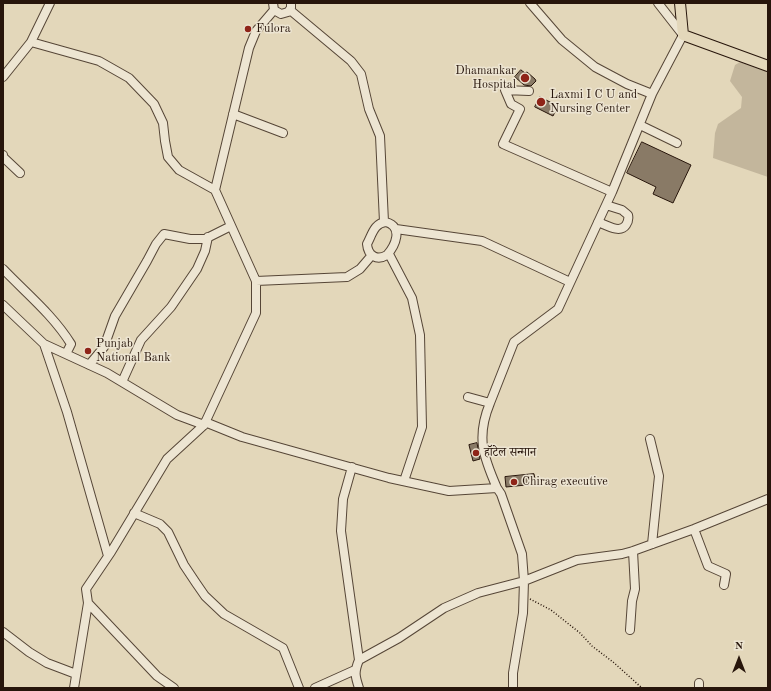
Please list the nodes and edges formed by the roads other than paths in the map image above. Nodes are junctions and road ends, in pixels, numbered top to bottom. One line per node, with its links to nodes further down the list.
1 (50, 3): 8 (street)
2 (530, 3): 12 (street)
3 (658, 3): 7 (street)
4 (680, 3): 7 (main road)
5 (274, 7): 6 (street); 13 (street)
6 (291, 7): 22 (street)
7 (683, 35): 9 (main road); 12 (street)
8 (31, 42): 10 (street); 19 (street)
9 (768, 66)
10 (3, 77)
11 (530, 91): 20 (street)
12 (652, 94): 14 (street)
13 (233, 114): 15 (street); 19 (street)
14 (640, 125): 16 (street); 20 (street)
15 (283, 132)
16 (677, 143)
17 (3, 155): 18 (street)
18 (20, 173)
19 (215, 190): 24 (street)
20 (612, 192): 21 (street)
21 (606, 205): 23 (street); 23 (street)
22 (384, 222): 25 (street); 28 (street)
23 (598, 222): 31 (street)
24 (232, 226): 26 (street); 30 (street)
25 (396, 230): 27 (street); 31 (street)
26 (208, 237): 35 (street); 36 (street)
27 (389, 254): 28 (street); 42 (street)
28 (372, 255): 30 (street)
29 (3, 269): 34 (street)
30 (256, 281): 39 (street)
31 (570, 282): 38 (street)
32 (3, 305): 33 (street)
33 (44, 344): 34 (street); 49 (street)
34 (66, 354): 35 (street)
35 (89, 365): 36 (street)
36 (122, 382): 39 (street)
37 (468, 397): 38 (street)
38 (490, 403): 43 (street)
39 (204, 424): 41 (street); 45 (street)
40 (650, 439): 47 (street)
41 (352, 467): 42 (street); 55 (street)
42 (404, 481): 43 (street)
43 (498, 488): 50 (street)
44 (768, 499): 46 (street)
45 (134, 513): 49 (street); 60 (street)
46 (694, 529): 47 (street); 51 (street)
47 (652, 544): 48 (street)
48 (633, 551): 50 (street); 53 (street)
49 (108, 556): 52 (street)
50 (524, 581): 55 (street); 63 (street)
51 (724, 585)
52 (88, 603): 57 (street); 59 (street)
53 (630, 630)
54 (3, 632): 57 (street)
55 (359, 660): 56 (street)
56 (355, 670): 61 (street); 62 (street)
57 (76, 674): 58 (street)
58 (74, 688)
59 (174, 688)
60 (299, 688)
61 (314, 688)
62 (359, 688)
63 (513, 688)

